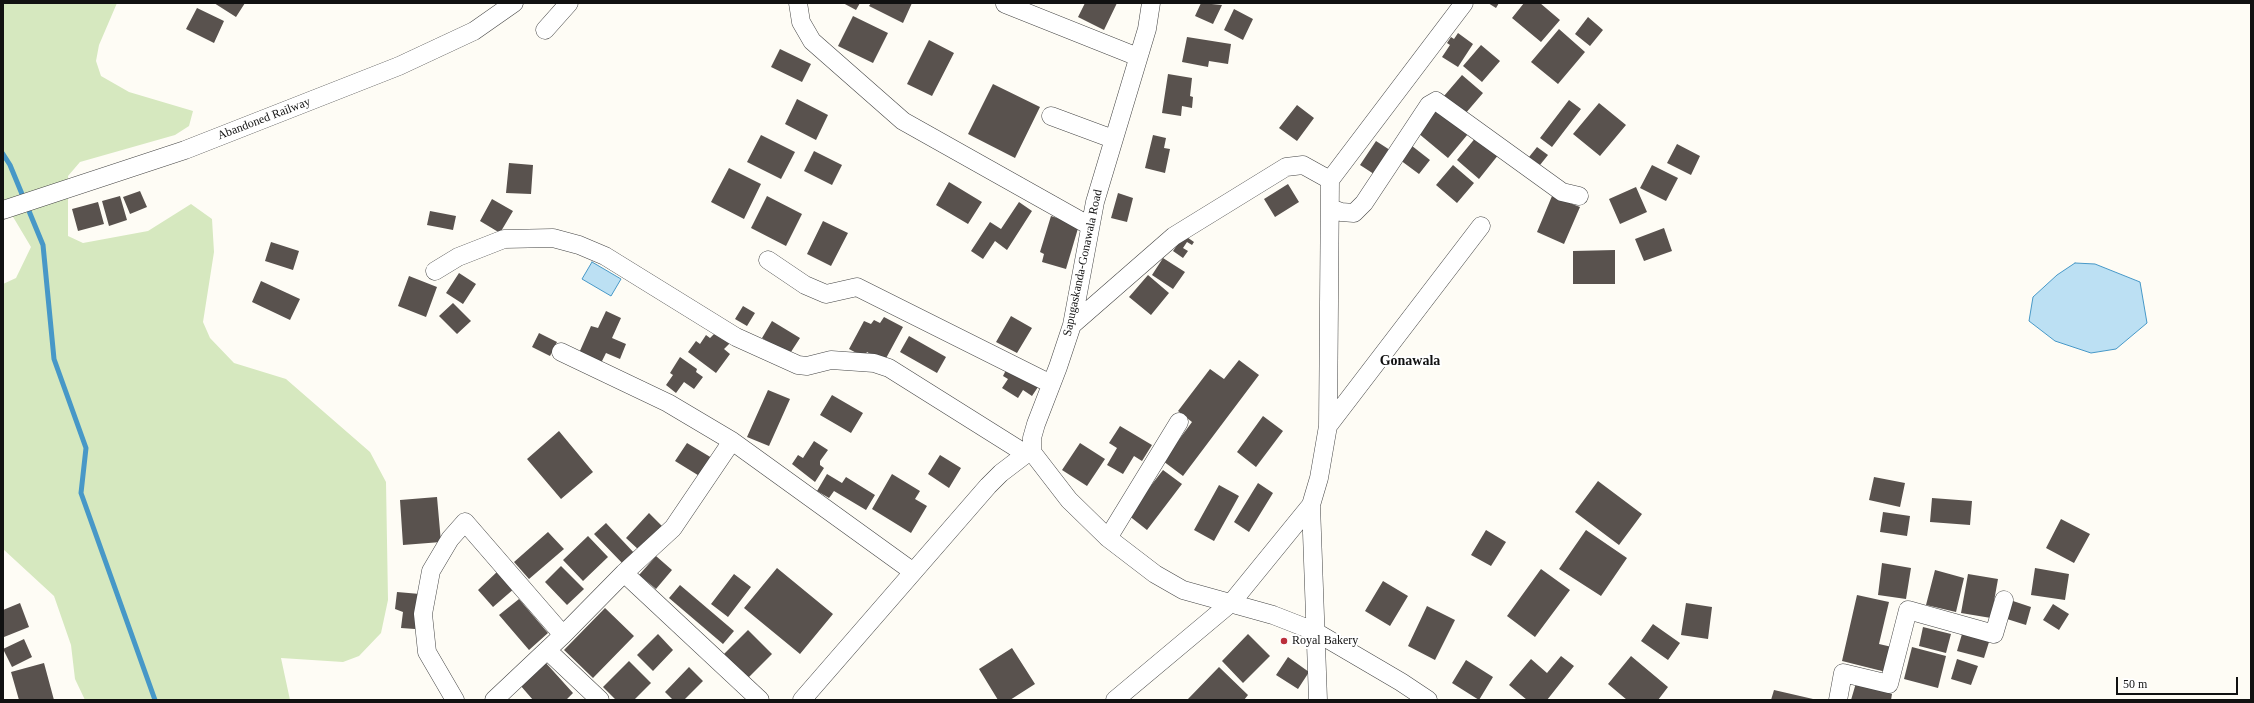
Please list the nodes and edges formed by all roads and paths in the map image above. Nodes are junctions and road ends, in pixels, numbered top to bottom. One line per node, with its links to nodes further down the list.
1 (514, 3): 14 (street, Abandoned Railway)
2 (569, 3): 7 (street)
3 (798, 3): 15 (street)
4 (1151, 3): 8 (street, Sapugaskanda-Gonawala Road)
5 (1464, 3): 11 (street)
6 (1005, 4): 8 (street)
7 (544, 30)
8 (1138, 57): 10 (street, Sapugaskanda-Gonawala Road)
9 (1051, 116): 10 (street)
10 (1113, 139): 15 (street, Sapugaskanda-Gonawala Road)
11 (1330, 180): 13 (street); 19 (street)
12 (1579, 196): 13 (street)
13 (1330, 208): 23 (street)
14 (3, 210)
15 (1090, 226): 19 (street, Sapugaskanda-Gonawala Road)
16 (1481, 226): 23 (street)
17 (768, 260): 21 (street)
18 (435, 271): 25 (street)
19 (1072, 325): 21 (street, Sapugaskanda-Gonawala Road)
20 (561, 352): 24 (street)
21 (1051, 384): 25 (street, Sapugaskanda-Gonawala Road)
22 (1179, 422): 27 (street)
23 (1328, 426): 26 (street)
24 (732, 441): 28 (street); 29 (street)
25 (1029, 453): 27 (street); 28 (street)
26 (1311, 506): 31 (street); 32 (street)
27 (1108, 538): 31 (street)
28 (912, 571): 39 (street)
29 (624, 572): 33 (street); 38 (street)
30 (2004, 600): 43 (street)
31 (1232, 602): 32 (street); 40 (street)
32 (1314, 632): 41 (street); 42 (street)
33 (563, 635): 34 (street); 35 (street)
34 (547, 650): 36 (street); 37 (street)
35 (455, 700)
36 (494, 700)
37 (600, 700)
38 (760, 700)
39 (802, 700)
40 (1115, 700)
41 (1318, 700)
42 (1428, 700)
43 (1838, 700)

